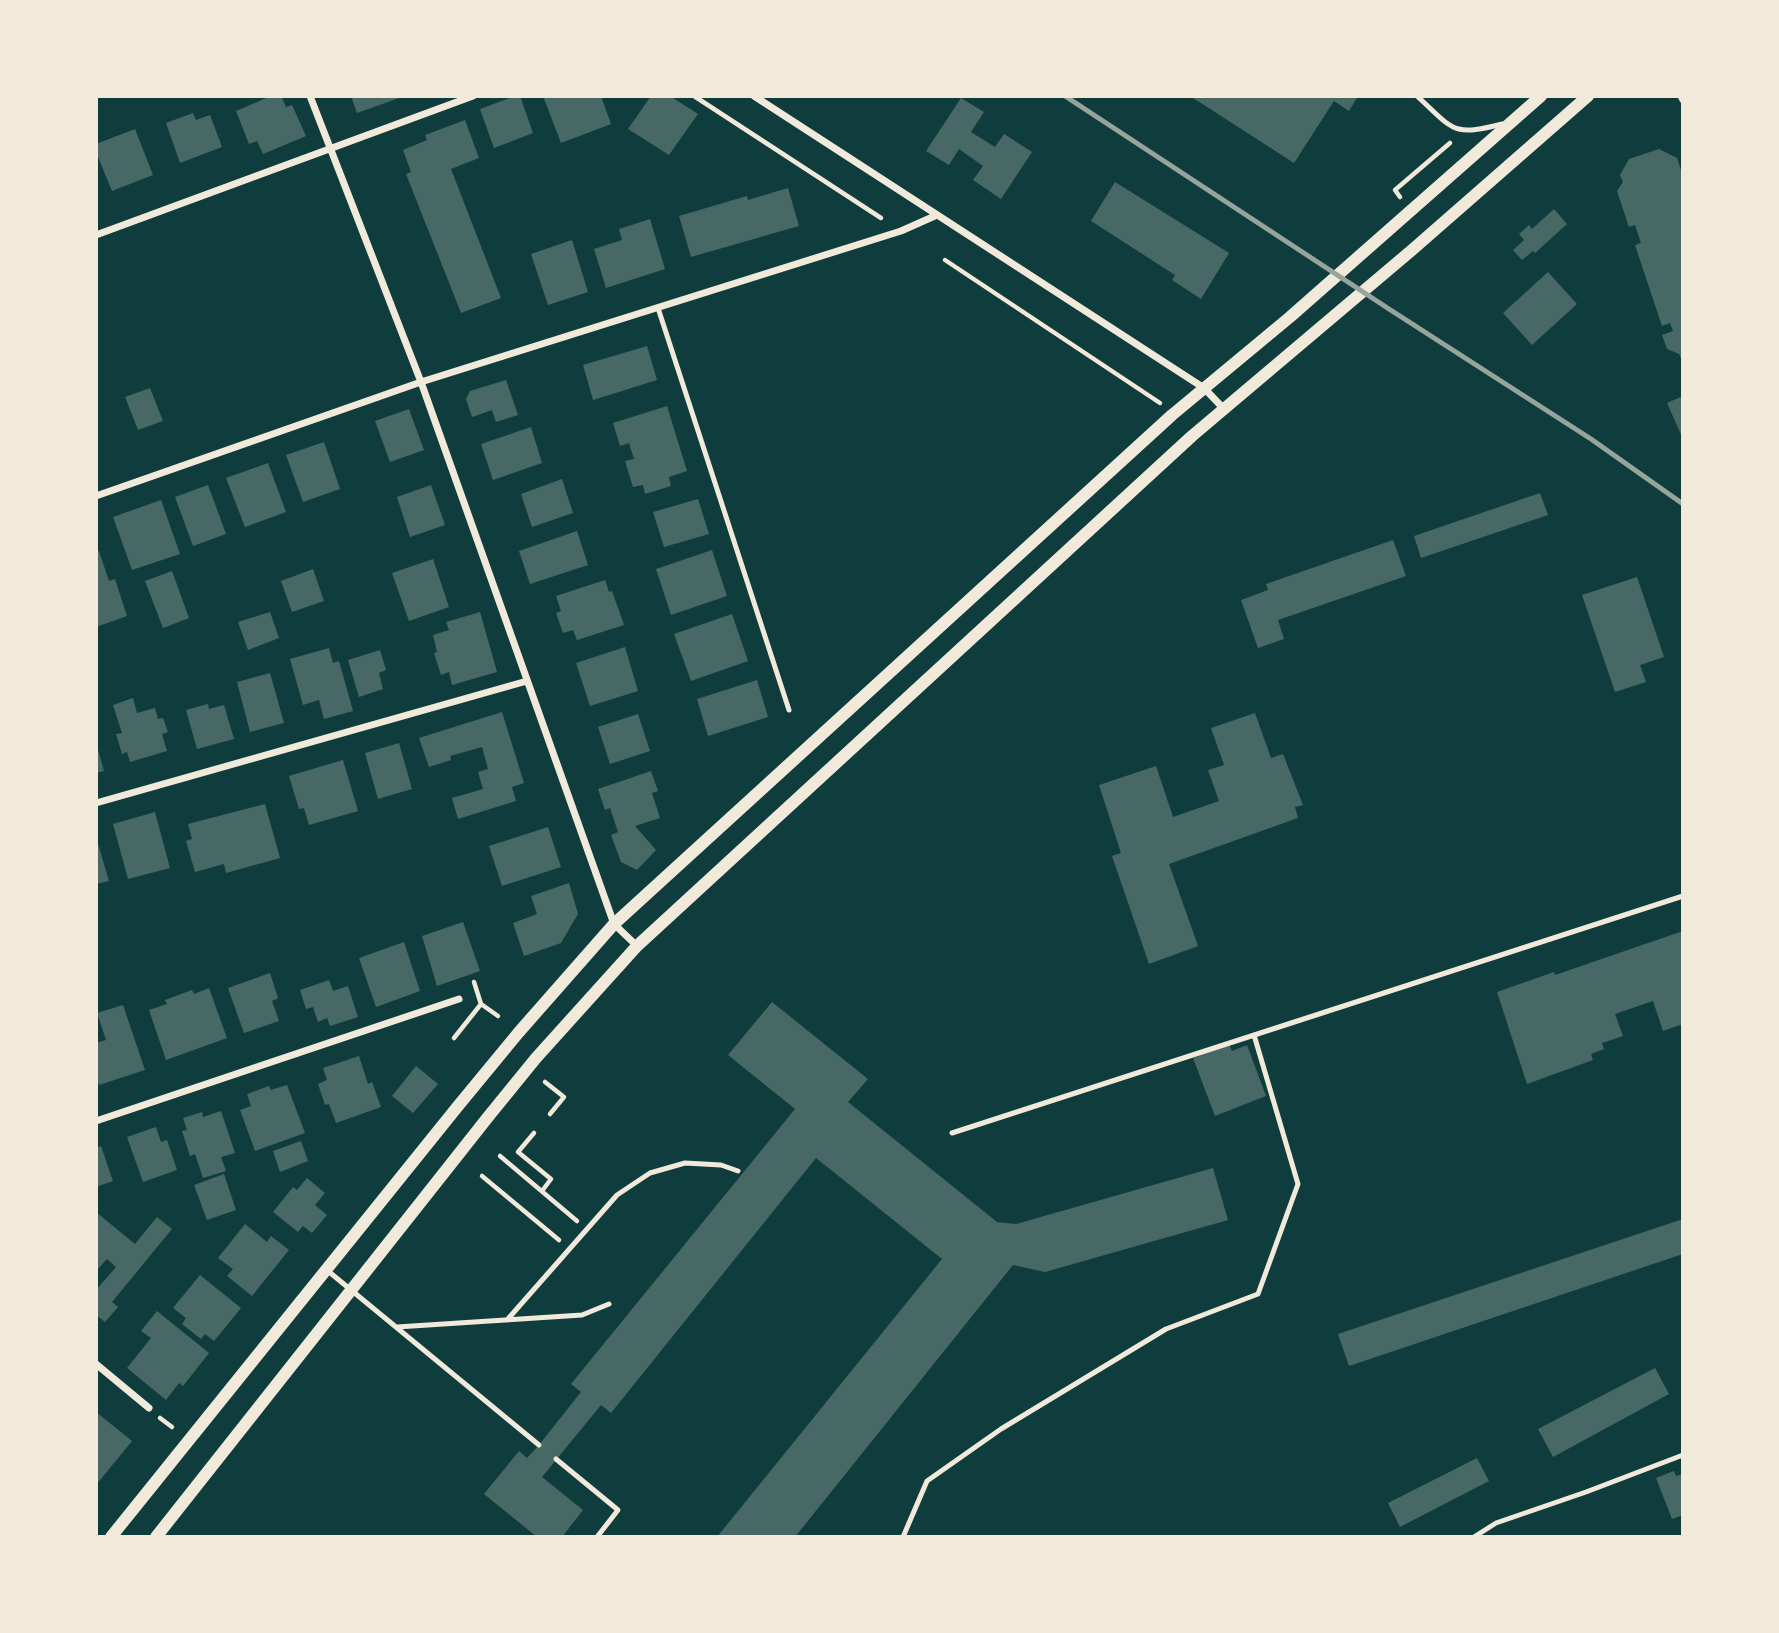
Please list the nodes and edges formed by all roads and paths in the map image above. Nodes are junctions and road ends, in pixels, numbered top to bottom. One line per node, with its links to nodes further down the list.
1 (310, 96): 10 (street)
2 (473, 96): 10 (street)
3 (694, 96): 13 (path)
4 (754, 96): 12 (street)
5 (1417, 96): 8 (lane)
6 (1541, 96): 8 (street)
7 (1588, 96): 20 (street)
8 (1512, 122): 18 (street)
9 (1450, 143): 11 (path)
10 (330, 149): 14 (street); 17 (street)
11 (1391, 205)
12 (937, 215): 16 (street); 18 (street)
13 (881, 218)
14 (96, 235)
15 (945, 260): 19 (path)
16 (658, 308): 17 (street); 23 (lane)
17 (421, 382): 21 (street); 22 (street)
18 (1204, 388): 20 (street); 26 (street)
19 (1162, 405)
20 (1224, 409): 27 (street)
21 (96, 496)
22 (527, 681): 24 (street); 26 (street)
23 (789, 710)
24 (96, 803)
25 (1683, 896): 32 (lane)
26 (614, 924): 27 (street); 45 (street)
27 (637, 946): 46 (street)
28 (474, 982): 30 (path)
29 (459, 999): 36 (street)
30 (481, 1004): 31 (path); 33 (path)
31 (498, 1016)
32 (1254, 1035): 38 (lane); 58 (lane)
33 (454, 1038)
34 (545, 1082): 35 (path)
35 (550, 1114)
36 (96, 1121)
37 (534, 1133): 42 (path)
38 (952, 1133)
39 (500, 1156): 42 (path)
40 (738, 1171): 48 (lane)
41 (482, 1176): 44 (path)
42 (542, 1191): 43 (path)
43 (576, 1220)
44 (559, 1241)
45 (325, 1269): 46 (lane); 55 (street)
46 (350, 1290): 49 (lane); 56 (street)
47 (609, 1304): 48 (lane)
48 (507, 1320): 49 (lane)
49 (397, 1327): 52 (lane)
50 (96, 1364): 51 (street)
51 (149, 1408)
52 (539, 1445)
53 (1683, 1455): 59 (lane)
54 (556, 1459): 57 (lane)
55 (111, 1537)
56 (156, 1537)
57 (597, 1537)
58 (903, 1537)
59 (1474, 1537)

